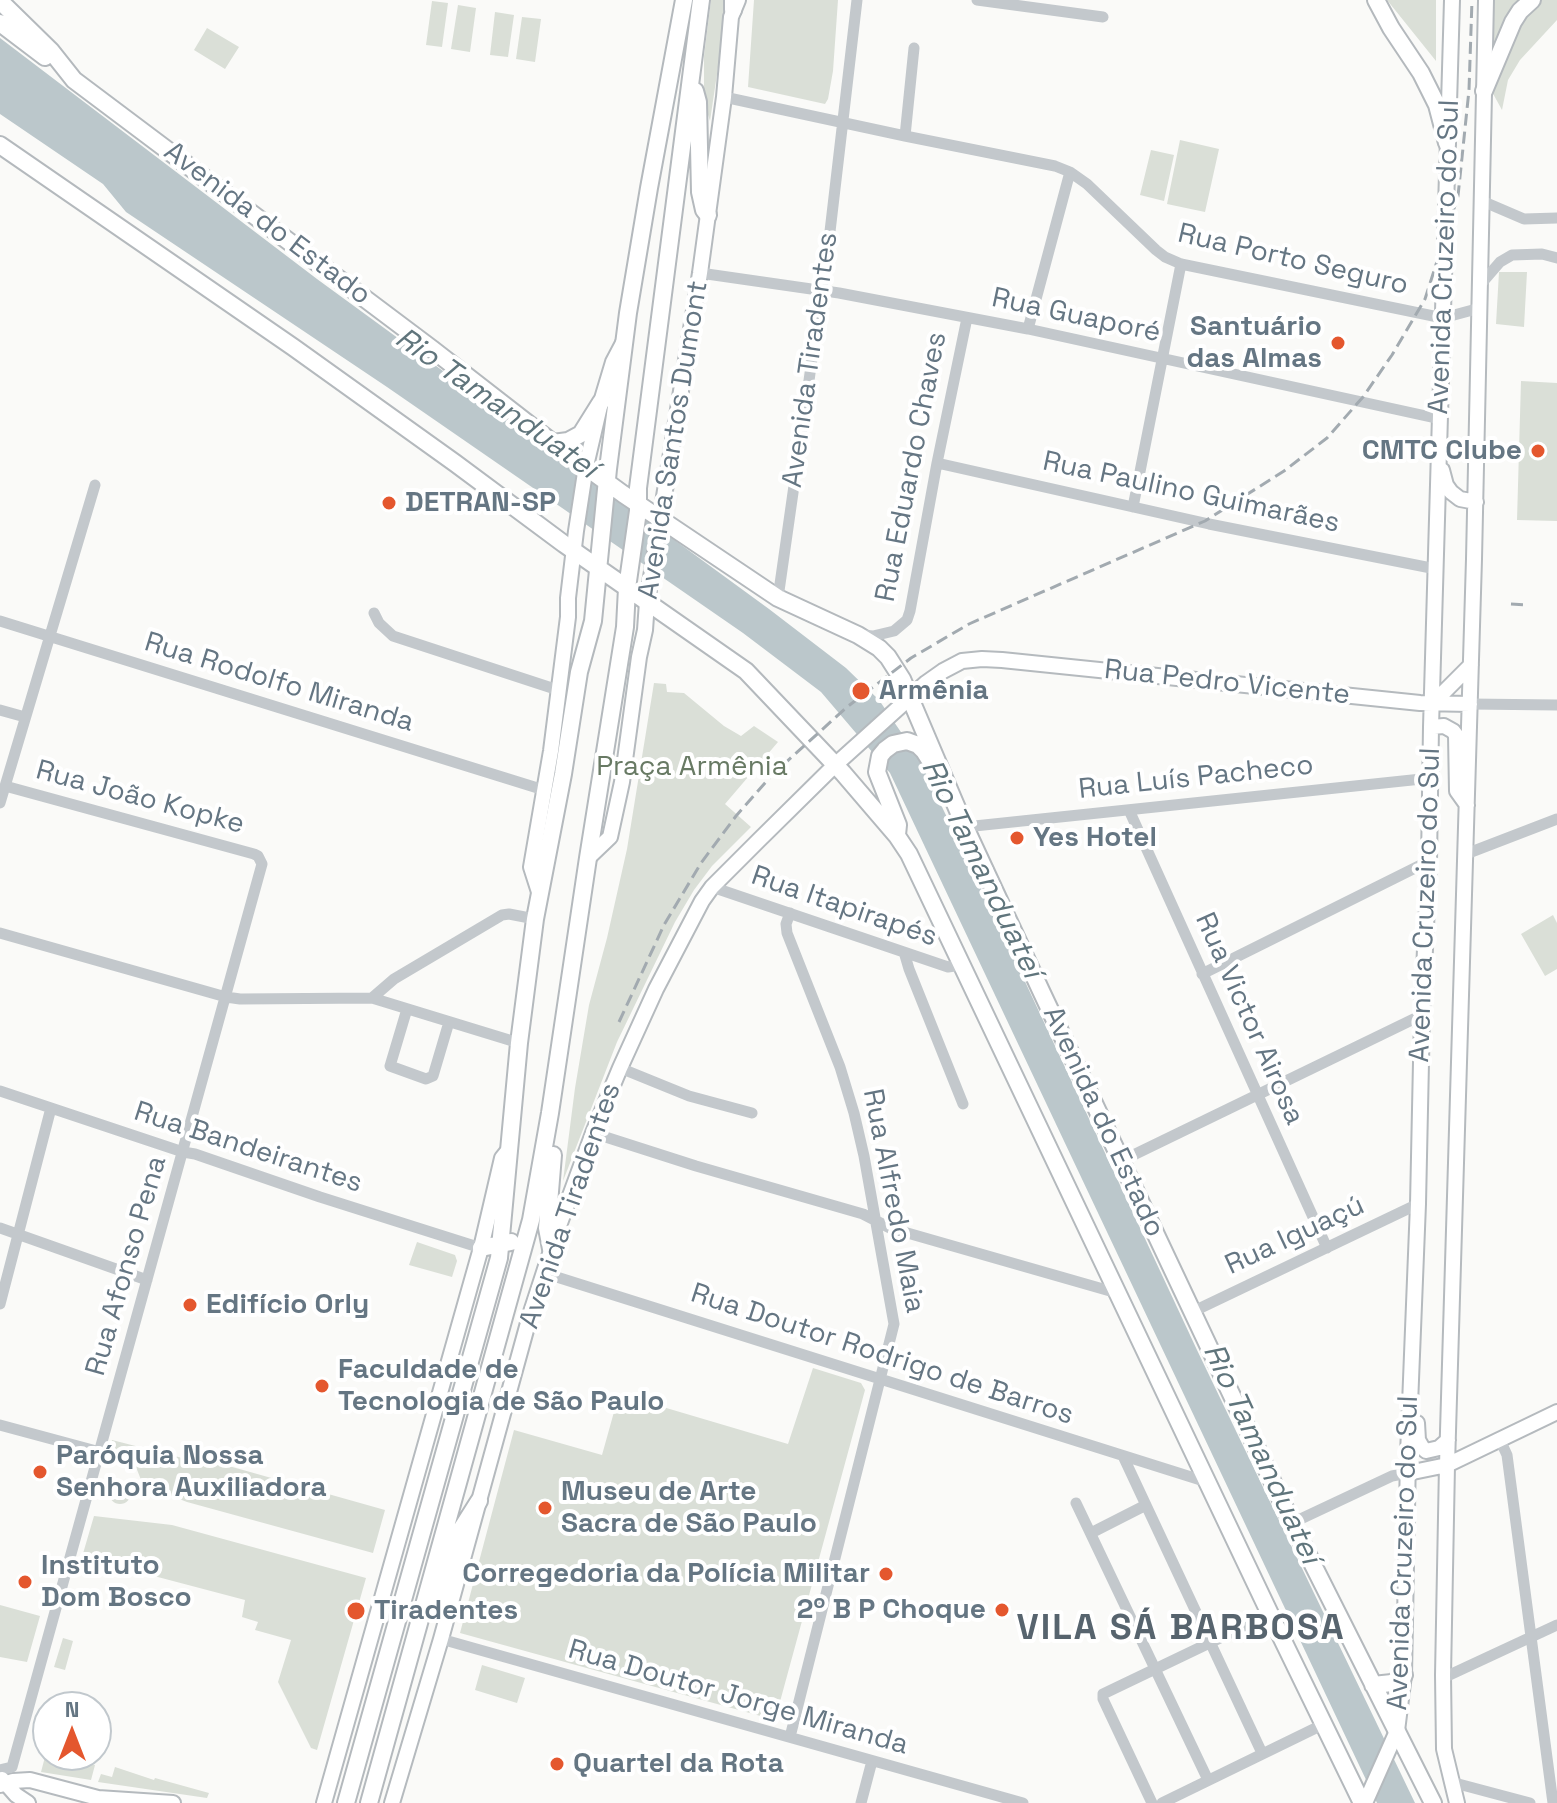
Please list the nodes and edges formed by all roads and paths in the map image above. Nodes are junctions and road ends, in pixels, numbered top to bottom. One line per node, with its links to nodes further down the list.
1 (684, 0): 37 (highway, Avenida Santos Dumont)
2 (701, 0): 16 (highway, Avenida Santos Dumont)
3 (857, 0): 20 (street, Avenida Tiradentes)
4 (977, 0): 12 (street)
5 (1368, 0): 14 (highway)
6 (1376, 0): 14 (highway)
7 (1452, 0): 22 (main road, Avenida Cruzeiro do Sul)
8 (1486, 0): 18 (main road, Avenida Cruzeiro do Sul)
9 (1532, 0): 18 (highway)
10 (0, 1): 17 (highway, Avenida do Estado)
11 (734, 3): 19 (main road, Avenida Santos Dumont)
12 (1103, 17)
13 (0, 23): 17 (highway)
14 (1391, 28): 22 (highway)
15 (914, 48): 21 (street)
16 (691, 75): 26 (highway); 49 (highway, Avenida Santos Dumont)
17 (74, 80): 41 (highway, Avenida do Estado)
18 (1484, 91): 25 (main road, Avenida Cruzeiro do Sul)
19 (724, 97): 20 (street, Rua Porto Seguro); 26 (main road, Avenida Santos Dumont)
20 (842, 122): 21 (street, Rua Porto Seguro); 32 (street, Avenida Tiradentes)
21 (905, 136): 24 (street, Rua Porto Seguro)
22 (1447, 143): 35 (main road, Avenida Cruzeiro do Sul)
23 (0, 145): 51 (highway)
24 (1070, 172): 29 (street, Rua Porto Seguro); 36 (street)
25 (1482, 201): 27 (street); 31 (main road, Avenida Cruzeiro do Sul)
26 (708, 215): 30 (main road, Avenida Santos Dumont)
27 (1557, 218)
28 (1557, 258): 31 (street)
29 (1181, 264): 35 (street, Rua Porto Seguro); 38 (street)
30 (700, 273): 32 (street, Rua Guaporé); 50 (main road, Avenida Santos Dumont)
31 (1481, 284): 33 (main road, Avenida Cruzeiro do Sul)
32 (821, 291): 34 (street, Rua Guaporé); 55 (street, Avenida Tiradentes)
33 (1480, 308): 35 (street, Rua Porto Seguro); 47 (main road, Avenida Cruzeiro do Sul)
34 (967, 318): 36 (street, Rua Guaporé); 43 (street, Rua Eduardo Chaves)
35 (1443, 318): 40 (main road, Avenida Cruzeiro do Sul)
36 (1028, 329): 38 (street, Rua Guaporé)
37 (625, 339): 39 (main road, Avenida Santos Dumont); 45 (highway, Avenida Santos Dumont)
38 (1162, 358): 40 (street, Rua Guaporé); 48 (street)
39 (601, 402): 41 (highway); 44 (main road, Avenida Santos Dumont)
40 (1440, 419): 42 (main road, Avenida Cruzeiro do Sul)
41 (553, 443): 44 (highway, Avenida do Estado)
42 (1439, 462): 47 (main road); 53 (main road, Avenida Cruzeiro do Sul)
43 (937, 463): 48 (street, Rua Paulino Guimarães); 59 (street, Rua Eduardo Chaves)
44 (585, 470): 45 (highway, Avenida do Estado); 51 (main road, Avenida Santos Dumont)
45 (606, 484): 49 (highway, Avenida do Estado); 52 (highway, Avenida Santos Dumont)
46 (95, 485): 60 (street)
47 (1476, 502): 61 (main road, Avenida Cruzeiro do Sul)
48 (1133, 507): 53 (street, Rua Paulino Guimarães)
49 (638, 508): 50 (highway, Avenida do Estado); 54 (highway, Avenida Santos Dumont)
50 (660, 523): 55 (highway, Avenida do Estado); 56 (main road, Avenida Santos Dumont)
51 (573, 550): 52 (highway); 62 (main road, Avenida Santos Dumont)
52 (599, 569): 54 (highway); 86 (highway, Avenida Santos Dumont)
53 (1436, 569): 64 (main road, Avenida Cruzeiro do Sul)
54 (627, 588): 56 (highway); 82 (highway, Avenida Santos Dumont)
55 (778, 598): 59 (highway, Avenida do Estado)
56 (647, 602): 70 (highway); 82 (main road, Avenida Santos Dumont)
57 (374, 613): 62 (street)
58 (0, 621): 60 (street, Rua Rodolfo Miranda)
59 (858, 635): 63 (highway, Avenida do Estado)
60 (49, 637): 68 (street); 74 (street, Rua Rodolfo Miranda)
61 (1471, 665): 64 (main road); 65 (main road, Avenida Cruzeiro do Sul)
62 (558, 690): 74 (main road, Avenida Santos Dumont)
63 (910, 697): 64 (main road, Rua Pedro Vicente); 70 (main road, Avenida Tiradentes); 71 (highway, Avenida do Estado)
64 (1432, 704): 65 (main road, Rua Pedro Vicente); 69 (main road, Avenida Cruzeiro do Sul)
65 (1470, 704): 66 (street, Rua Pedro Vicente); 76 (main road, Avenida Cruzeiro do Sul)
66 (1557, 705)
67 (0, 710): 68 (street)
68 (25, 717): 73 (street)
69 (1431, 727): 72 (main road, Avenida Cruzeiro do Sul); 76 (main road)
70 (834, 766): 80 (highway); 85 (main road, Avenida Tiradentes)
71 (943, 775): 79 (highway, Avenida do Estado); 80 (highway)
72 (1431, 778): 77 (street, Rua Luís Pacheco); 84 (main road, Avenida Cruzeiro do Sul)
73 (5, 786): 75 (street); 83 (street, Rua João Kopke)
74 (544, 790): 86 (main road, Avenida Santos Dumont)
75 (0, 803)
76 (1467, 805): 81 (main road, Avenida Cruzeiro do Sul)
77 (1129, 810): 79 (street, Rua Luís Pacheco); 92 (street, Rua Victor Airosa)
78 (1557, 819): 81 (street)
79 (965, 827): 109 (highway, Avenida do Estado)
80 (897, 836): 91 (highway)
81 (1466, 854): 129 (main road, Avenida Cruzeiro do Sul)
82 (588, 858): 104 (highway, Avenida Santos Dumont)
83 (260, 860): 93 (street, Rua Afonso Pena)
84 (1429, 861): 92 (street); 96 (main road, Avenida Cruzeiro do Sul)
85 (712, 887): 87 (street, Rua Itapirapés); 99 (main road, Avenida Tiradentes)
86 (539, 892): 88 (highway, Avenida Santos Dumont)
87 (790, 913): 90 (street, Rua Itapirapés); 111 (street, Rua Alfredo Maia)
88 (535, 919): 94 (street); 98 (highway, Avenida Santos Dumont)
89 (0, 933): 93 (street)
90 (904, 952): 91 (street, Rua Itapirapés); 102 (street)
91 (961, 965): 122 (highway)
92 (1202, 974): 101 (street, Rua Victor Airosa)
93 (226, 997): 94 (street); 108 (street, Rua Afonso Pena)
94 (372, 998): 95 (street)
95 (407, 1009): 97 (street); 97 (street)
96 (1422, 1015): 101 (street); 110 (main road, Avenida Cruzeiro do Sul)
97 (449, 1022): 98 (street)
98 (519, 1043): 107 (highway, Avenida Santos Dumont)
99 (620, 1068): 105 (street); 106 (main road, Avenida Tiradentes)
100 (0, 1091): 103 (street, Rua Bandeirantes)
101 (1257, 1095): 109 (street); 118 (street, Rua Victor Airosa)
102 (963, 1104)
103 (51, 1108): 108 (street, Rua Bandeirantes); 114 (street)
104 (550, 1113): 112 (highway); 115 (highway, Avenida Santos Dumont)
105 (752, 1113)
106 (593, 1133): 111 (street); 112 (main road, Avenida Tiradentes)
107 (510, 1147): 116 (highway, Avenida Santos Dumont); 117 (main road, Avenida Santos Dumont)
108 (183, 1152): 117 (street, Rua Bandeirantes); 121 (street, Rua Afonso Pena)
109 (1121, 1161): 124 (highway, Avenida do Estado)
110 (1418, 1204): 118 (street, Rua Iguaçú); 125 (main road, Avenida Cruzeiro do Sul)
111 (875, 1219): 122 (street); 126 (street, Rua Alfredo Maia)
112 (553, 1226): 115 (highway); 119 (highway)
113 (0, 1228): 114 (street)
114 (19, 1235): 121 (street); 123 (street)
115 (527, 1236): 116 (highway); 144 (highway, Avenida Tiradentes)
116 (501, 1245): 117 (highway); 162 (highway, Avenida Tiradentes)
117 (481, 1248): 161 (main road)
118 (1327, 1248): 124 (street, Rua Iguaçú)
119 (551, 1249): 120 (main road, Avenida Tiradentes)
120 (544, 1273): 126 (street, Rua Doutor Rodrigo de Barros); 136 (main road, Avenida Tiradentes)
121 (147, 1280): 131 (street, Rua Afonso Pena)
122 (1117, 1293): 135 (highway)
123 (0, 1304)
124 (1192, 1312): 139 (highway, Avenida do Estado)
125 (1411, 1361): 129 (main road); 134 (main road, Avenida Cruzeiro do Sul)
126 (880, 1380): 132 (street, Rua Doutor Rodrigo de Barros); 153 (street, Rua Alfredo Maia)
127 (1557, 1412): 130 (main road)
128 (0, 1425): 131 (street)
129 (1448, 1440): 133 (main road, Avenida Cruzeiro do Sul)
130 (1500, 1440): 133 (main road); 143 (street)
131 (100, 1452): 156 (street, Rua Afonso Pena)
132 (1123, 1456): 135 (street, Rua Doutor Rodrigo de Barros); 138 (street)
133 (1447, 1465): 134 (main road); 149 (main road, Avenida Cruzeiro do Sul)
134 (1408, 1473): 139 (street); 148 (main road, Avenida Cruzeiro do Sul)
135 (1207, 1482): 141 (highway)
136 (479, 1501): 144 (highway); 145 (main road, Avenida Tiradentes)
137 (1076, 1503): 140 (street)
138 (1146, 1505): 140 (street); 146 (street)
139 (1292, 1523): 150 (highway, Avenida do Estado)
140 (1091, 1533): 147 (street)
141 (1270, 1614): 146 (street); 151 (highway)
142 (1557, 1625): 143 (street)
143 (1531, 1637): 149 (street); 173 (street)
144 (415, 1639): 163 (highway, Avenida Tiradentes)
145 (441, 1639): 153 (street, Rua Doutor Jorge Miranda); 164 (main road, Avenida Tiradentes)
146 (1210, 1643): 147 (street); 154 (street)
147 (1155, 1669): 157 (street); 167 (street)
148 (1404, 1675): 150 (highway); 152 (main road, Avenida Cruzeiro do Sul)
149 (1443, 1678): 158 (main road, Avenida Cruzeiro do Sul)
150 (1373, 1685): 152 (highway, Avenida do Estado)
151 (1324, 1724): 154 (street); 169 (highway)
152 (1397, 1731): 169 (main road, Avenida Cruzeiro do Sul); 170 (highway, Avenida do Estado)
153 (790, 1737): 155 (street, Rua Doutor Jorge Miranda)
154 (1262, 1753): 157 (street)
155 (872, 1761): 165 (street); 166 (street, Rua Doutor Jorge Miranda)
156 (4, 1777): 159 (main road); 160 (main road)
157 (1208, 1780): 168 (street)
158 (1451, 1782): 171 (main road, Avenida Cruzeiro do Sul); 172 (street)
159 (28, 1803)
160 (173, 1803)
161 (324, 1803)
162 (346, 1803)
163 (369, 1803)
164 (392, 1803)
165 (861, 1803)
166 (1023, 1803)
167 (1152, 1803)
168 (1162, 1803)
169 (1364, 1803)
170 (1433, 1803)
171 (1457, 1803)
172 (1530, 1803)
173 (1553, 1803)

